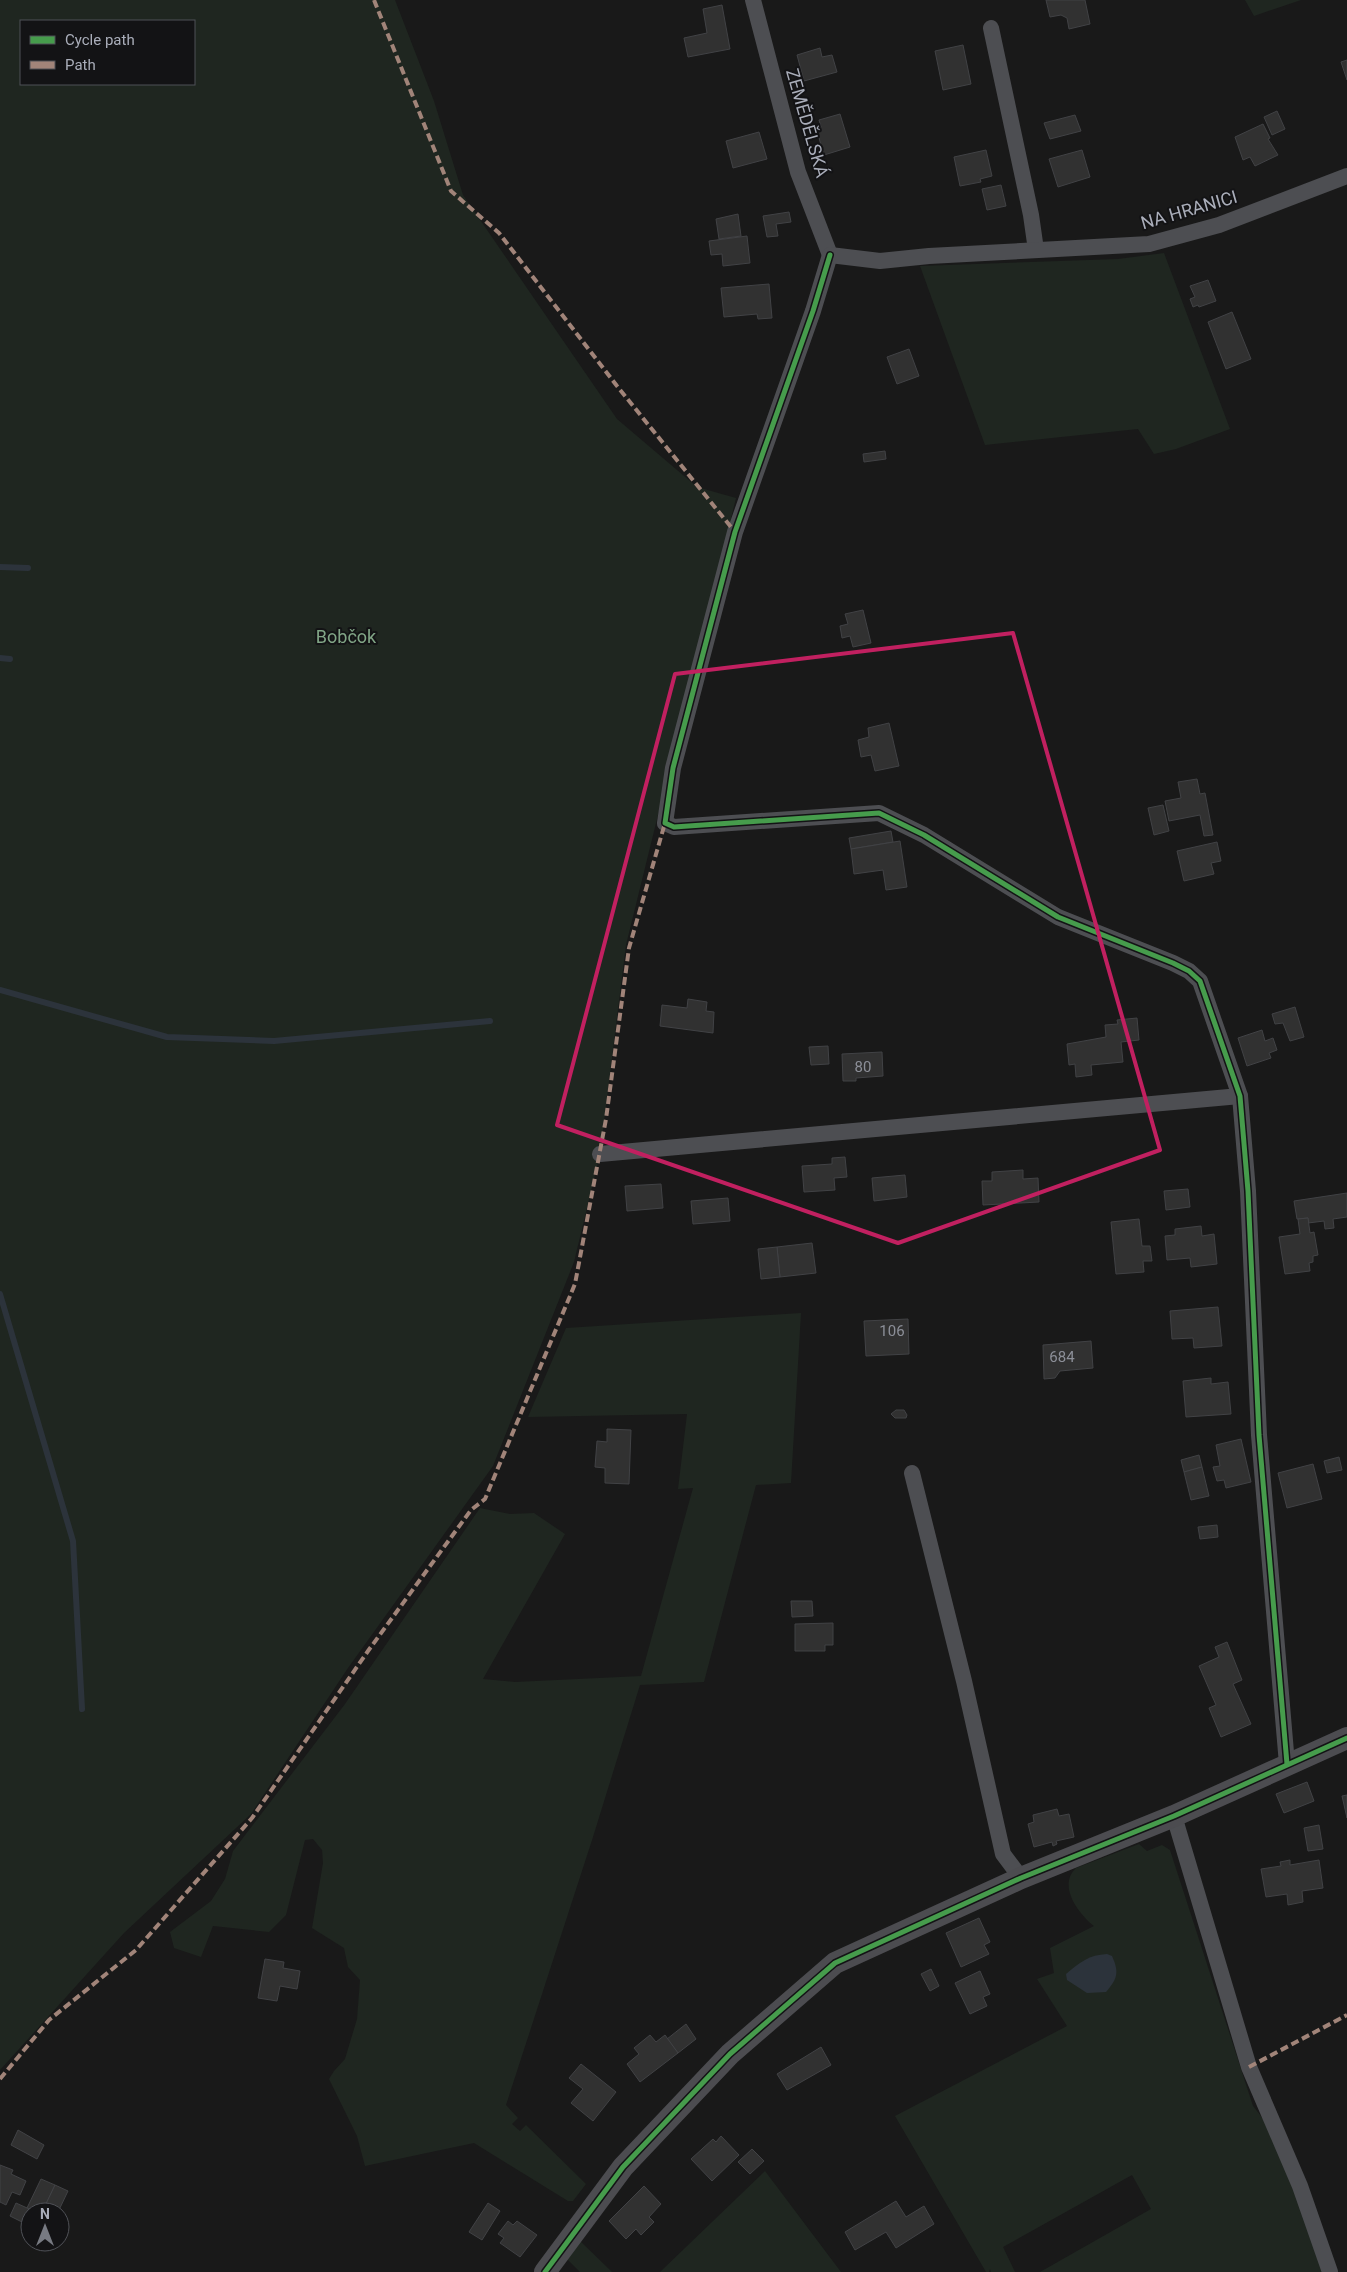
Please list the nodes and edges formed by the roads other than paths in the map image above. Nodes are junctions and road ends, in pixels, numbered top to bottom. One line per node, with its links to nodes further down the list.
1 (752, 0): 5 (street, ZEMĚDĚLSKÁ)
2 (991, 28): 4 (street)
3 (1347, 176): 4 (street, NA HRANICI)
4 (1036, 250): 5 (street, NA HRANICI)
5 (830, 255): 6 (street)
6 (1240, 1096): 7 (street); 10 (street)
7 (600, 1154)
8 (912, 1473): 12 (street)
9 (1347, 1738): 10 (street)
10 (1287, 1764): 11 (street)
11 (1174, 1816): 12 (street); 14 (street)
12 (1021, 1878): 13 (street)
13 (546, 2272)
14 (1330, 2272)

